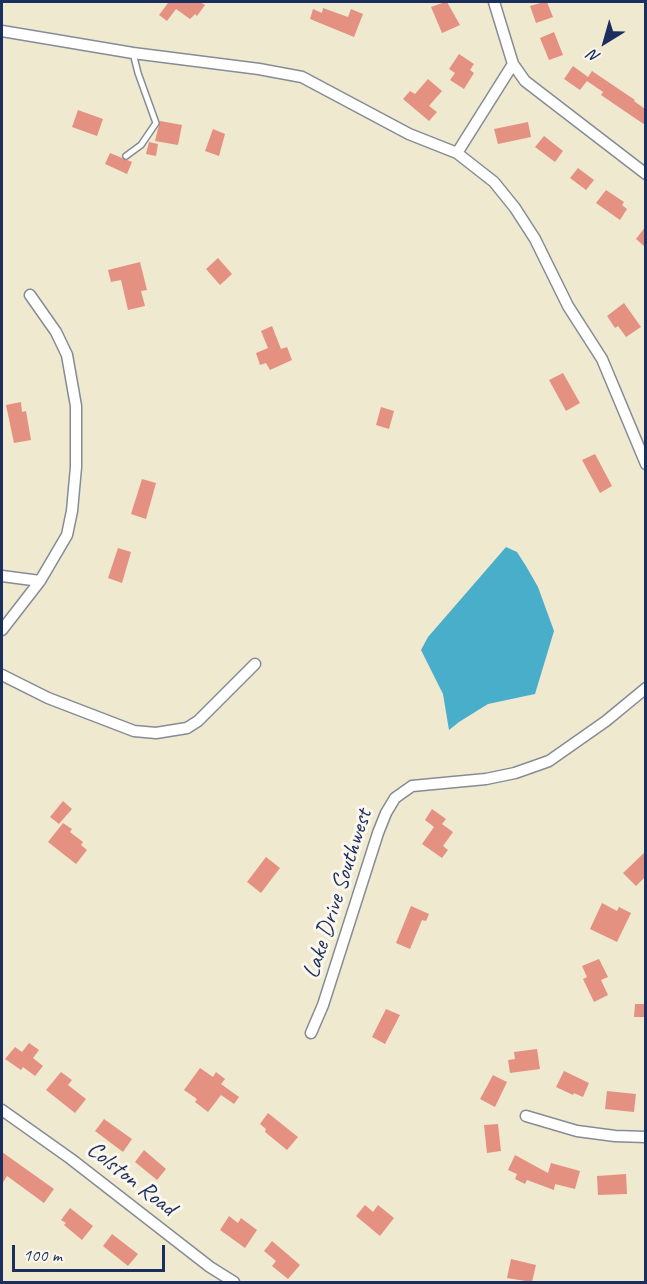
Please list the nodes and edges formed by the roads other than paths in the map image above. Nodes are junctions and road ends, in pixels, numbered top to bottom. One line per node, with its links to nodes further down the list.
1 (494, 2): 4 (street)
2 (2, 31): 3 (street)
3 (133, 53): 5 (street); 6 (lane)
4 (513, 63): 5 (street); 7 (street)
5 (457, 153): 9 (street)
6 (126, 156)
7 (645, 174)
8 (30, 295): 11 (street)
9 (645, 464)
10 (2, 576): 11 (street)
11 (40, 581): 12 (street)
12 (2, 630)
13 (255, 664): 14 (street)
14 (2, 675)
15 (645, 687): 16 (street, Lake Drive Southwest)
16 (311, 1033)
17 (2, 1110): 20 (street, Colston Road)
18 (526, 1116): 19 (street)
19 (645, 1137)
20 (234, 1282)

